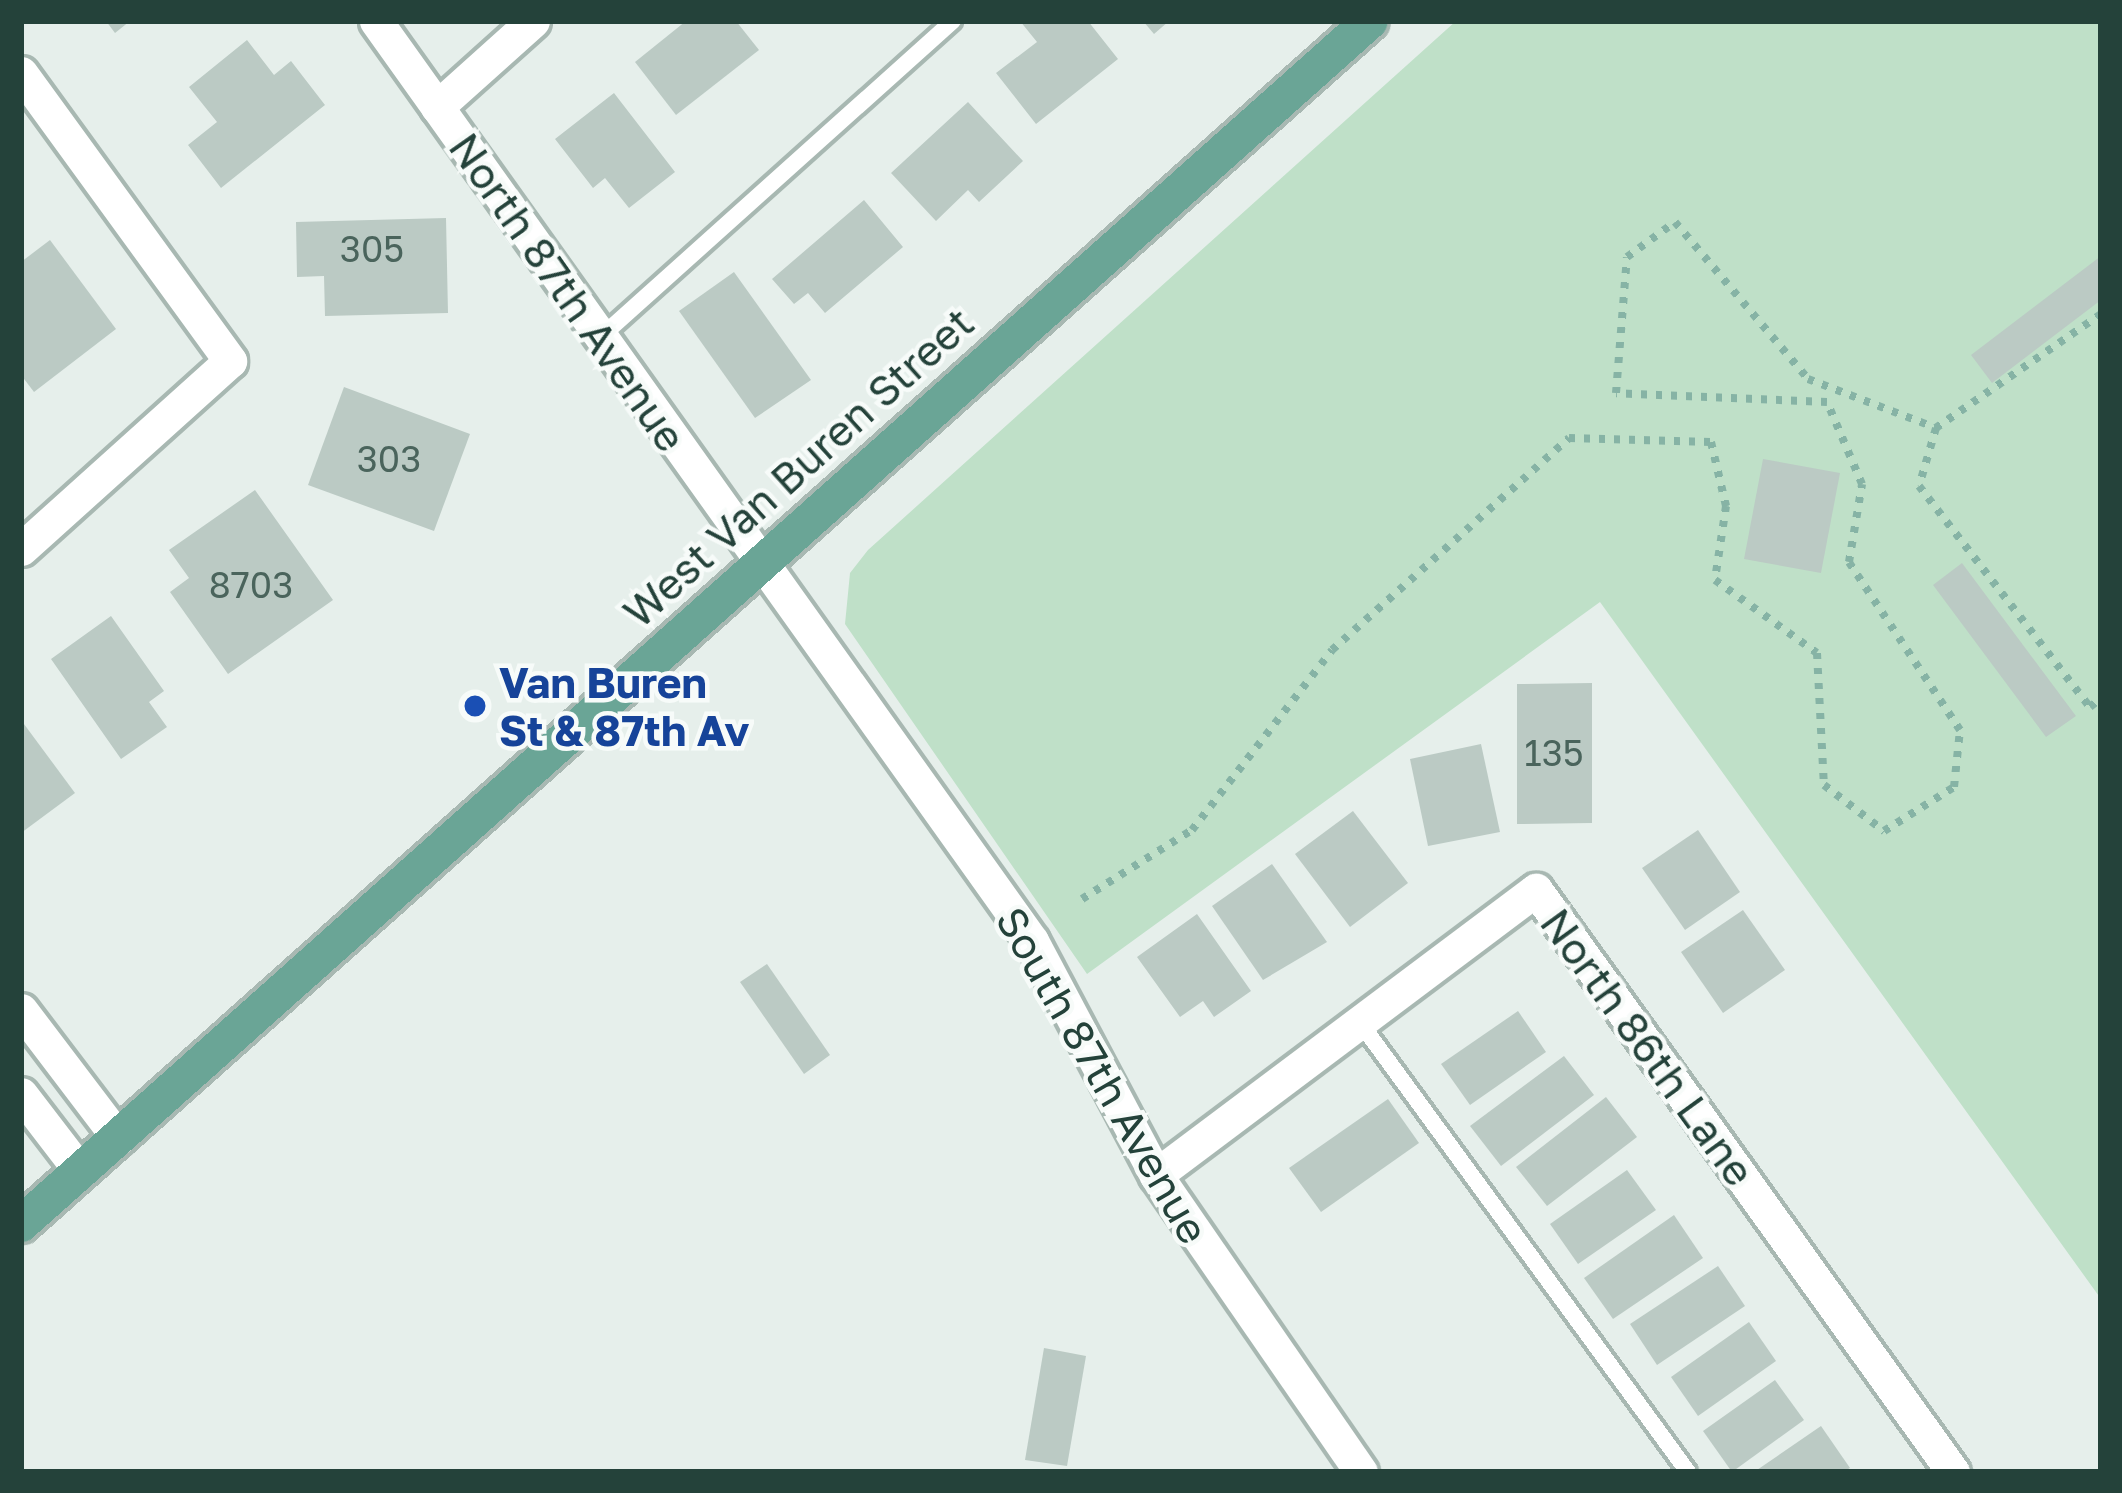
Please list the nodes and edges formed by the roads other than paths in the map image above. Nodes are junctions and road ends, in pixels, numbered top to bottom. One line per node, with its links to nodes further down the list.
1 (376, 21): 6 (street, North 87th Avenue)
2 (533, 21): 6 (street)
3 (952, 21): 7 (lane)
4 (1370, 21): 9 (main road, West Van Buren Street)
5 (21, 73): 8 (street)
6 (437, 107): 7 (street, North 87th Avenue)
7 (604, 334): 9 (street, North 87th Avenue)
8 (21, 549)
9 (758, 563): 13 (main road, West Van Buren Street); 15 (street, South 87th Avenue)
10 (21, 1010): 13 (street)
11 (1359, 1021): 15 (street, North 86th Lane); 18 (lane); 19 (street, North 86th Lane)
12 (21, 1094): 14 (street)
13 (118, 1138): 14 (main road, West Van Buren Street)
14 (80, 1172): 16 (main road, West Van Buren Street)
15 (1156, 1174): 17 (street, South 87th Avenue)
16 (21, 1224)
17 (1361, 1472)
18 (1688, 1472)
19 (1953, 1472)

